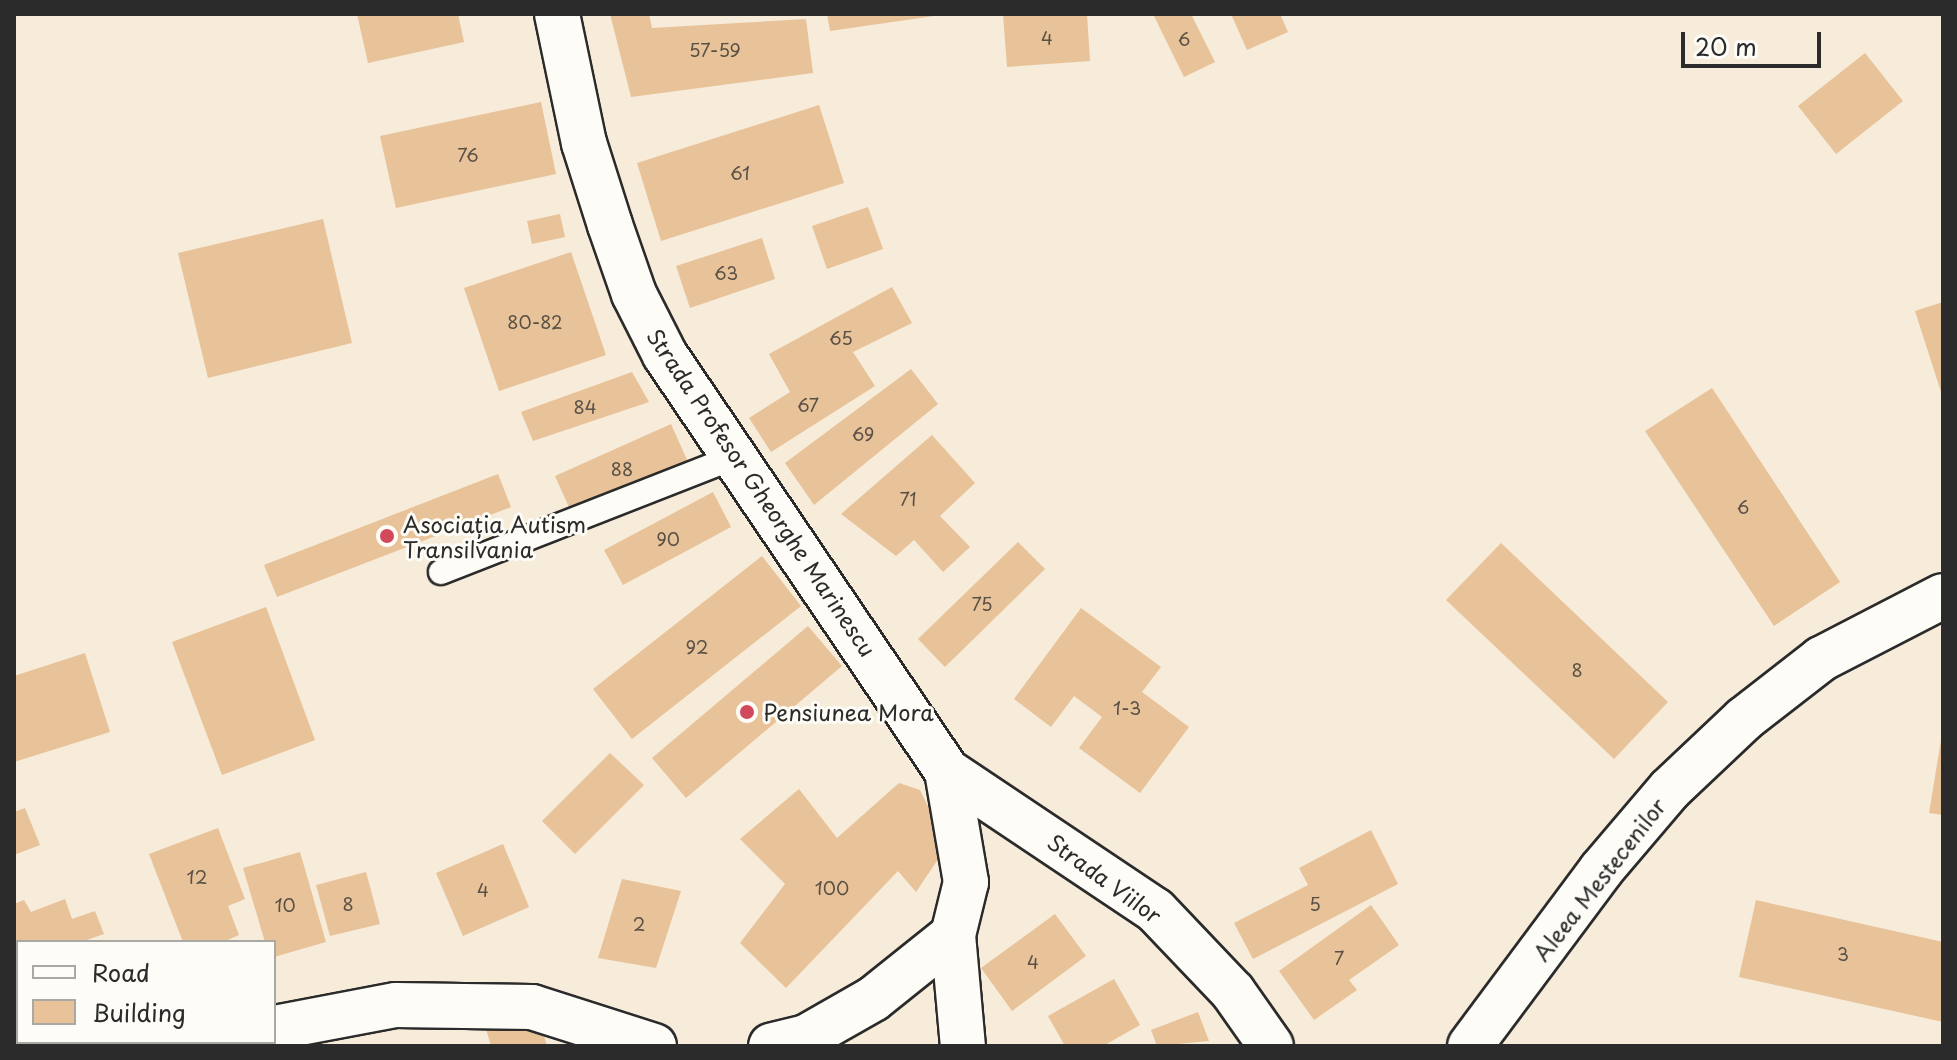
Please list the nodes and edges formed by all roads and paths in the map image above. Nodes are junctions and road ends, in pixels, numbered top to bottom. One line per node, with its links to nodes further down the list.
1 (557, 14): 2 (street, Strada Profesor Gheorghe Marinescu)
2 (735, 457): 3 (lane); 5 (street, Strada Profesor Gheorghe Marinescu)
3 (441, 572)
4 (1943, 596): 12 (street, Aleea Mestecenilor)
5 (947, 771): 6 (street); 11 (street, Strada Viilor)
6 (953, 935): 9 (street); 10 (street)
7 (276, 1028): 8 (street)
8 (628, 1043)
9 (771, 1046)
10 (963, 1046)
11 (1271, 1046)
12 (1470, 1046)

